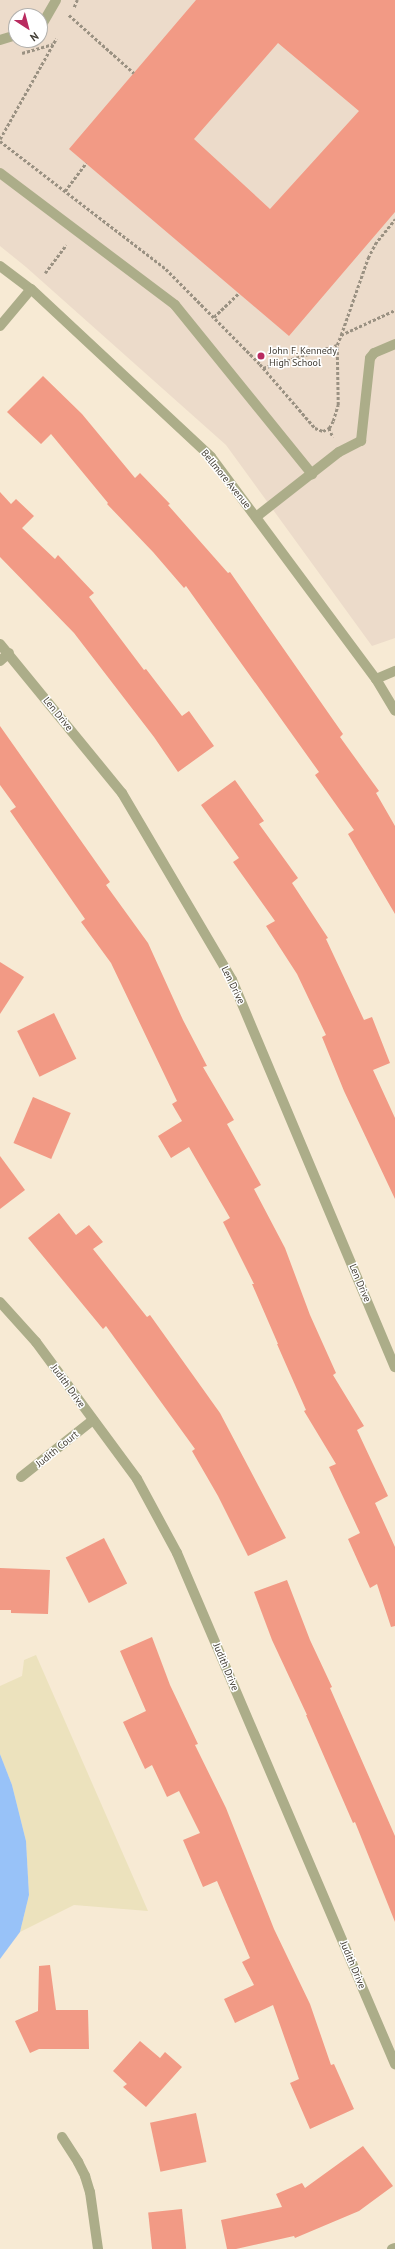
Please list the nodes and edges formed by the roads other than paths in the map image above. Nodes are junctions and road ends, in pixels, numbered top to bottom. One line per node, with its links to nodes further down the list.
1 (56, 0): 2 (street)
2 (48, 14)
3 (0, 173): 8 (street)
4 (0, 266): 5 (street, Bellmore Avenue)
5 (31, 289): 6 (street); 9 (street, Bellmore Avenue)
6 (0, 326)
7 (395, 344): 8 (street)
8 (312, 474): 9 (street)
9 (256, 516): 14 (street, Bellmore Avenue)
10 (0, 644): 11 (street, Len Drive)
11 (9, 653): 12 (street); 17 (street, Len Drive)
12 (0, 661)
13 (395, 671): 14 (street)
14 (376, 679): 15 (street, Bellmore Avenue)
15 (395, 711)
16 (0, 1302): 18 (street, Judith Drive)
17 (395, 1367)
18 (92, 1420): 19 (street, Judith Court); 20 (street, Judith Drive)
19 (21, 1477)
20 (395, 2064)
21 (62, 2137): 23 (street)
22 (395, 2248): 24 (street)
23 (98, 2249)
24 (392, 2249)

